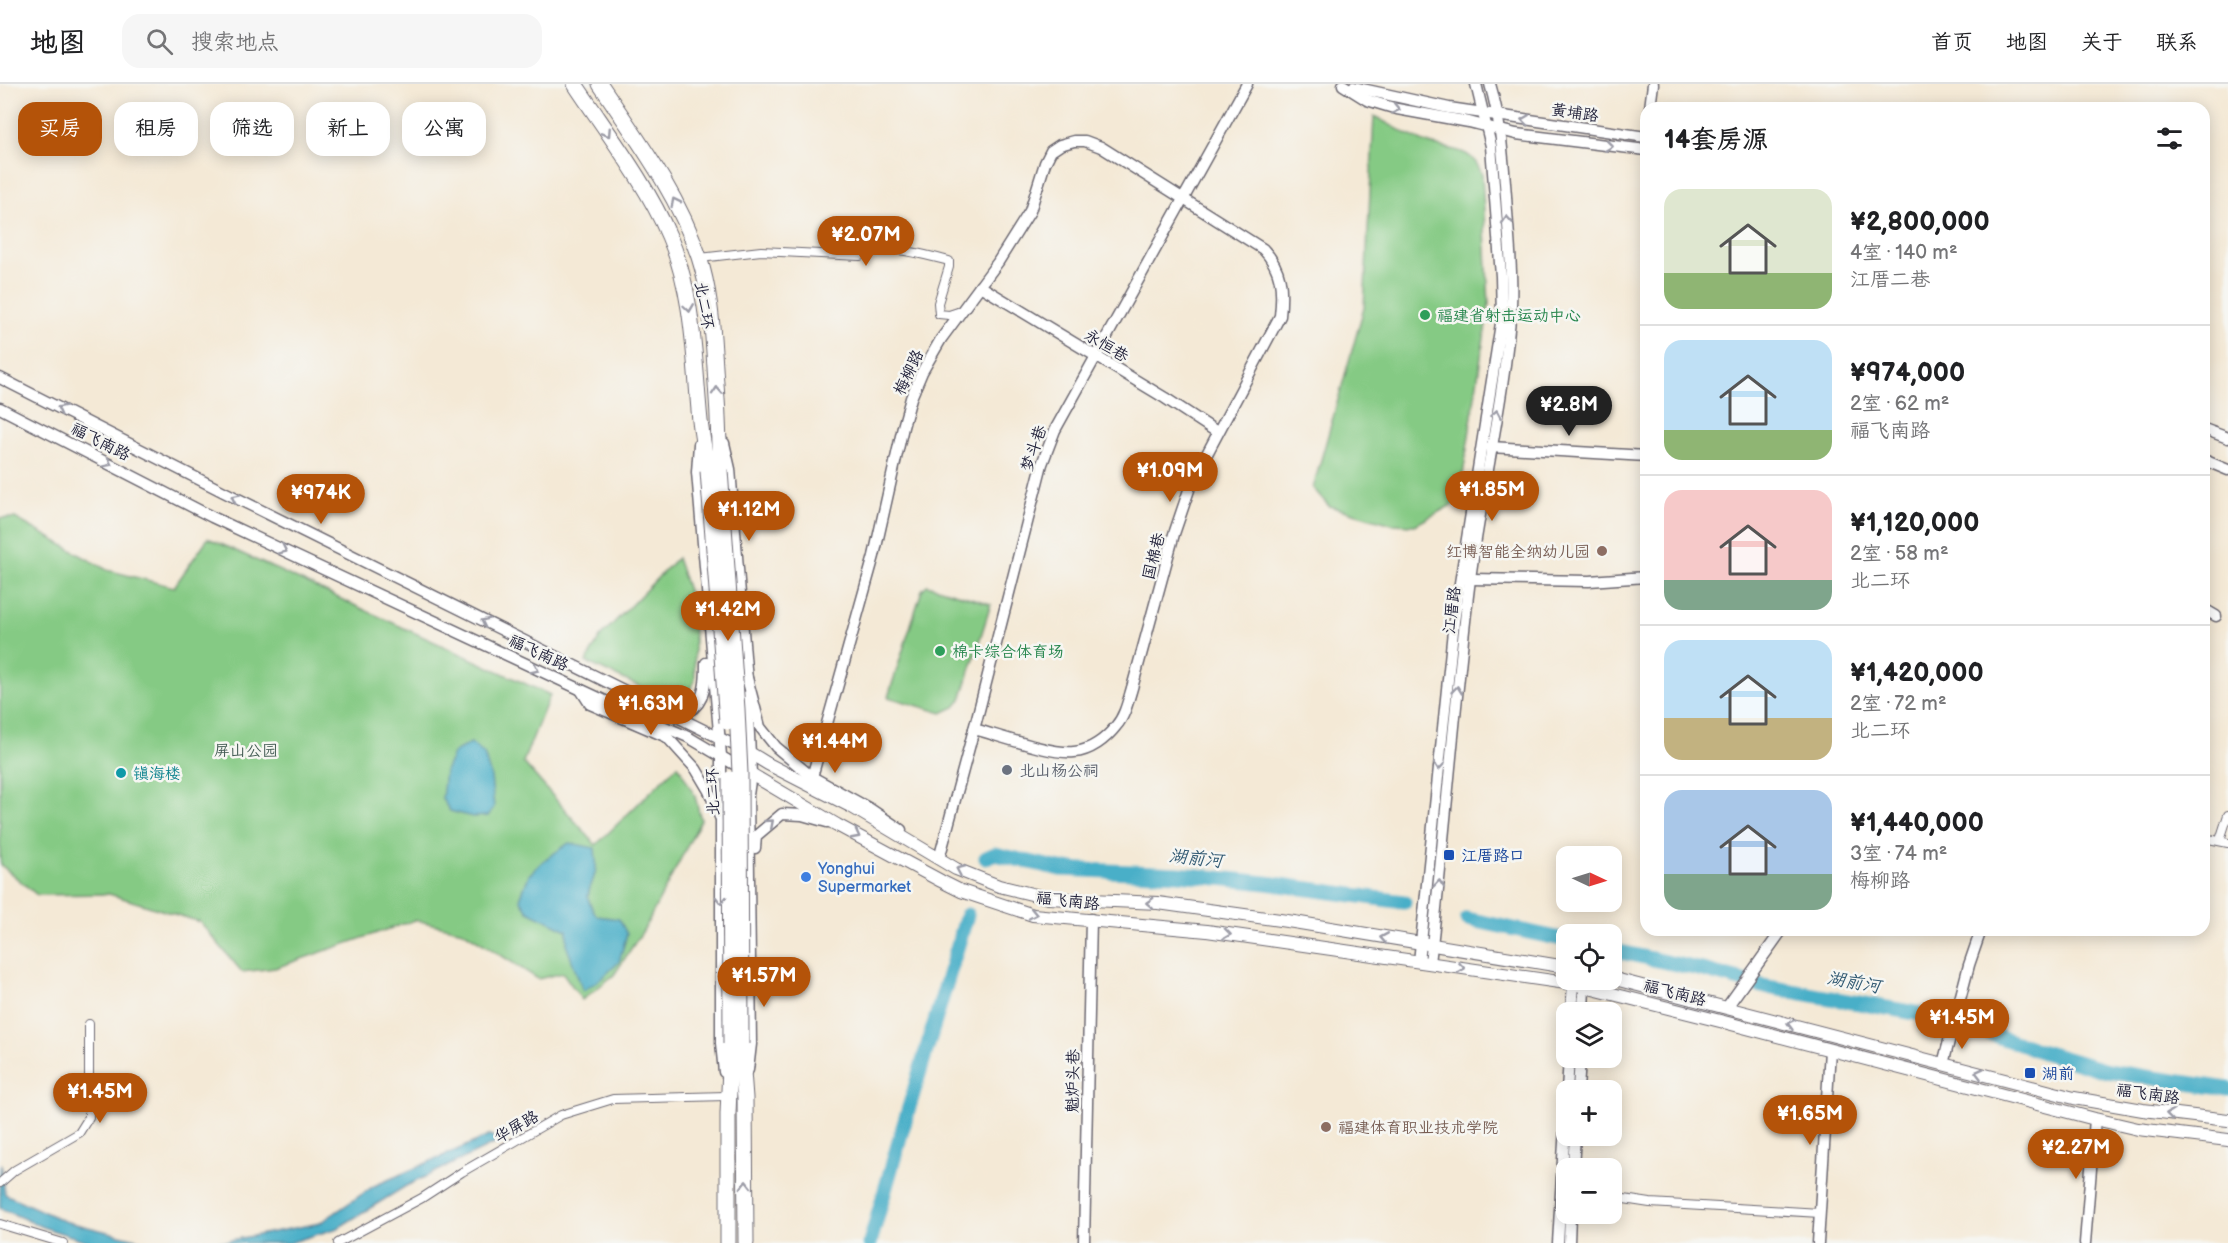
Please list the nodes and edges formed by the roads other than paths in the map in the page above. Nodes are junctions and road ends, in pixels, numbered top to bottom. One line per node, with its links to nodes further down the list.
1 (575, 84): 23 (highway, 北二环, one-way to 23)
2 (600, 84): 16 (highway, 北二环, one-way to 2)
3 (1247, 84): 15 (main road, 梦斗巷)
4 (1343, 84): 9 (main road, 黄埔路); 11 (main road, 黄埔路, one-way to 11)
5 (1476, 84): 9 (main road, 江厝路)
6 (1490, 84): 10 (main road, 江厝路)
7 (1653, 84): 8 (main road)
8 (1651, 102)
9 (1485, 114): 10 (main road, 黄埔路); 11 (main road, 江厝路)
10 (1498, 116): 12 (main road, 江厝路); 13 (main road, 黄埔路, one-way to 10)
11 (1488, 128): 12 (main road, 黄埔路); 59 (main road, 江厝路, one-way to 59)
12 (1500, 131): 14 (main road, 黄埔路, one-way to 14); 27 (main road, 江厝路, one-way to 12)
13 (1640, 136)
14 (1640, 149)
15 (1185, 199): 17 (main road, 梅柳路); 19 (main road, 梦斗巷); 25 (main road, 国棉巷)
16 (700, 258): 18 (street); 22 (highway, 北二环, one-way to 16)
17 (980, 286): 18 (main road, 梅柳路); 19 (main road, 永恒巷)
18 (961, 311): 47 (main road, 梅柳路)
19 (1095, 355): 25 (main road, 永恒巷); 42 (main road, 梦斗巷)
20 (0, 378): 41 (main road, 福飞南路, one-way to 20)
21 (0, 408): 40 (main road, 福飞南路, one-way to 40)
22 (719, 414): 31 (highway, 北二环); 37 (main road)
23 (700, 422): 31 (highway, 北二环); 32 (main road)
24 (2210, 431): 26 (main road)
25 (1217, 432): 42 (main road, 国棉巷)
26 (2228, 438)
27 (1490, 447): 28 (main road); 34 (main road, 江厝路)
28 (1640, 456)
29 (2210, 462): 30 (main road)
30 (2228, 470)
31 (714, 471): 67 (highway, 北二环, bridge)
32 (705, 565): 38 (main road); 41 (main road)
33 (1640, 577): 34 (main road)
34 (1470, 579): 59 (main road, 江厝路, one-way to 34)
35 (2210, 612): 36 (main road)
36 (2216, 616)
37 (742, 626): 38 (main road); 39 (main road)
38 (711, 629): 43 (main road)
39 (746, 674): 46 (main road); 47 (main road)
40 (581, 690): 45 (main road, 福飞南路); 49 (main road)
41 (669, 714): 43 (main road, 福飞南路)
42 (974, 729): 52 (main road, 梦斗巷)
43 (720, 739): 44 (main road, 福飞南路); 45 (main road)
44 (750, 753): 52 (main road, 福飞南路)
45 (721, 756): 46 (main road, 福飞南路); 49 (main road)
46 (751, 774): 50 (main road, 福飞南路); 54 (main road)
47 (812, 777): 52 (main road)
48 (2228, 815): 51 (street)
49 (722, 820): 53 (main road)
50 (837, 825): 55 (main road, one-way to 50); 56 (main road, 福飞南路, one-way to 56)
51 (2224, 842)
52 (939, 859): 59 (main road, 福飞南路, one-way to 52)
53 (721, 867): 54 (main road); 70 (main road, one-way to 70)
54 (750, 867): 55 (main road)
55 (749, 917): 71 (main road)
56 (1091, 919): 60 (main road, 福飞南路, one-way to 60); 86 (main road, 魁炉头巷)
57 (1778, 936): 65 (main road)
58 (1979, 936): 69 (main road)
59 (1427, 944): 60 (main road, 江厝路); 61 (main road, 福飞南路)
60 (1424, 963): 63 (main road, 福飞南路, one-way to 63)
61 (1556, 965)
62 (1622, 981): 65 (main road, 福飞南路)
63 (1556, 983)
64 (1595, 990): 68 (main road, 福飞南路)
65 (1727, 1007): 69 (main road, 福飞南路, one-way to 65)
66 (89, 1024): 77 (street)
67 (736, 1044): 71 (highway, 北二环); 72 (highway, 北二环)
68 (1830, 1050): 73 (main road, 福飞南路); 79 (main road)
69 (1943, 1064): 74 (main road, 福飞南路, one-way to 69)
70 (726, 1096): 72 (main road); 83 (street, 华屏路)
71 (745, 1098): 85 (highway, 北二环, one-way to 71)
72 (728, 1114): 84 (highway, 北二环)
73 (2095, 1119): 75 (main road, 福飞南路); 90 (main road)
74 (2228, 1120)
75 (2228, 1140)
76 (1564, 1146): 87 (main road)
77 (0, 1184)
78 (1622, 1199): 79 (street)
79 (1820, 1213): 89 (main road)
80 (0, 1224): 82 (street)
81 (1570, 1224): 88 (main road)
82 (63, 1243)
83 (338, 1243)
84 (728, 1243)
85 (746, 1243)
86 (1084, 1243)
87 (1558, 1243)
88 (1569, 1243)
89 (1818, 1243)
90 (2085, 1243)

